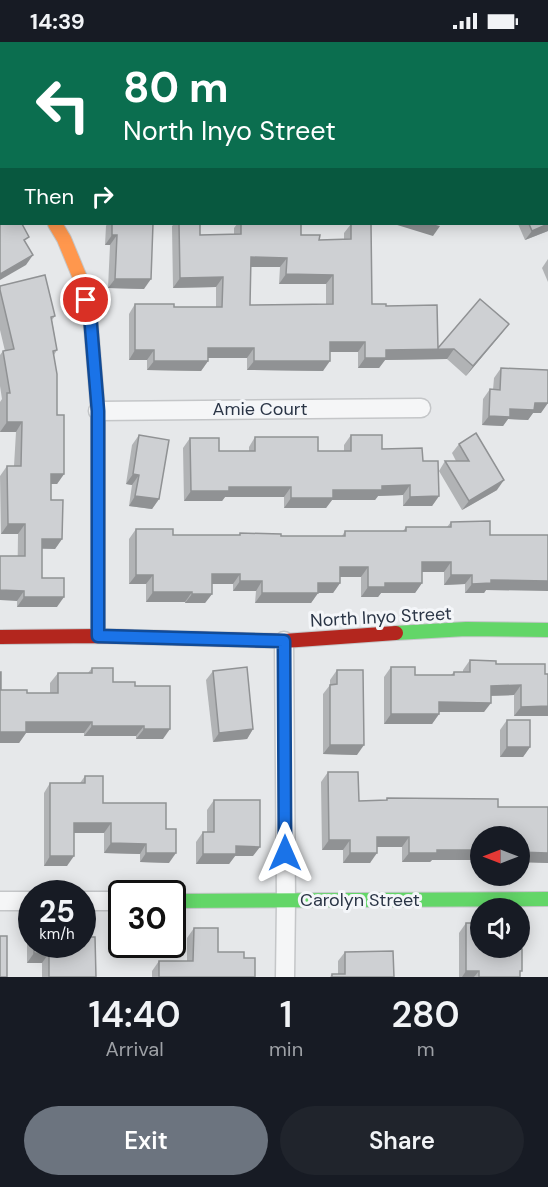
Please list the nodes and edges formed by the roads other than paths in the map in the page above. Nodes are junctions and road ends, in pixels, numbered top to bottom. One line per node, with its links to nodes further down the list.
1 (57, 225): 3 (street)
2 (421, 408): 3 (street, Amie Court)
3 (98, 411): 5 (street)
4 (548, 630): 7 (street, North Inyo Street)
5 (98, 636): 6 (street, North Inyo Street); 7 (street, North Inyo Street)
6 (0, 637)
7 (284, 641): 12 (street)
8 (548, 899): 12 (street, Carolyn Street)
9 (0, 901): 10 (street)
10 (18, 901)
11 (186, 901): 12 (street, Carolyn Street)
12 (286, 901): 13 (street)
13 (285, 977)

